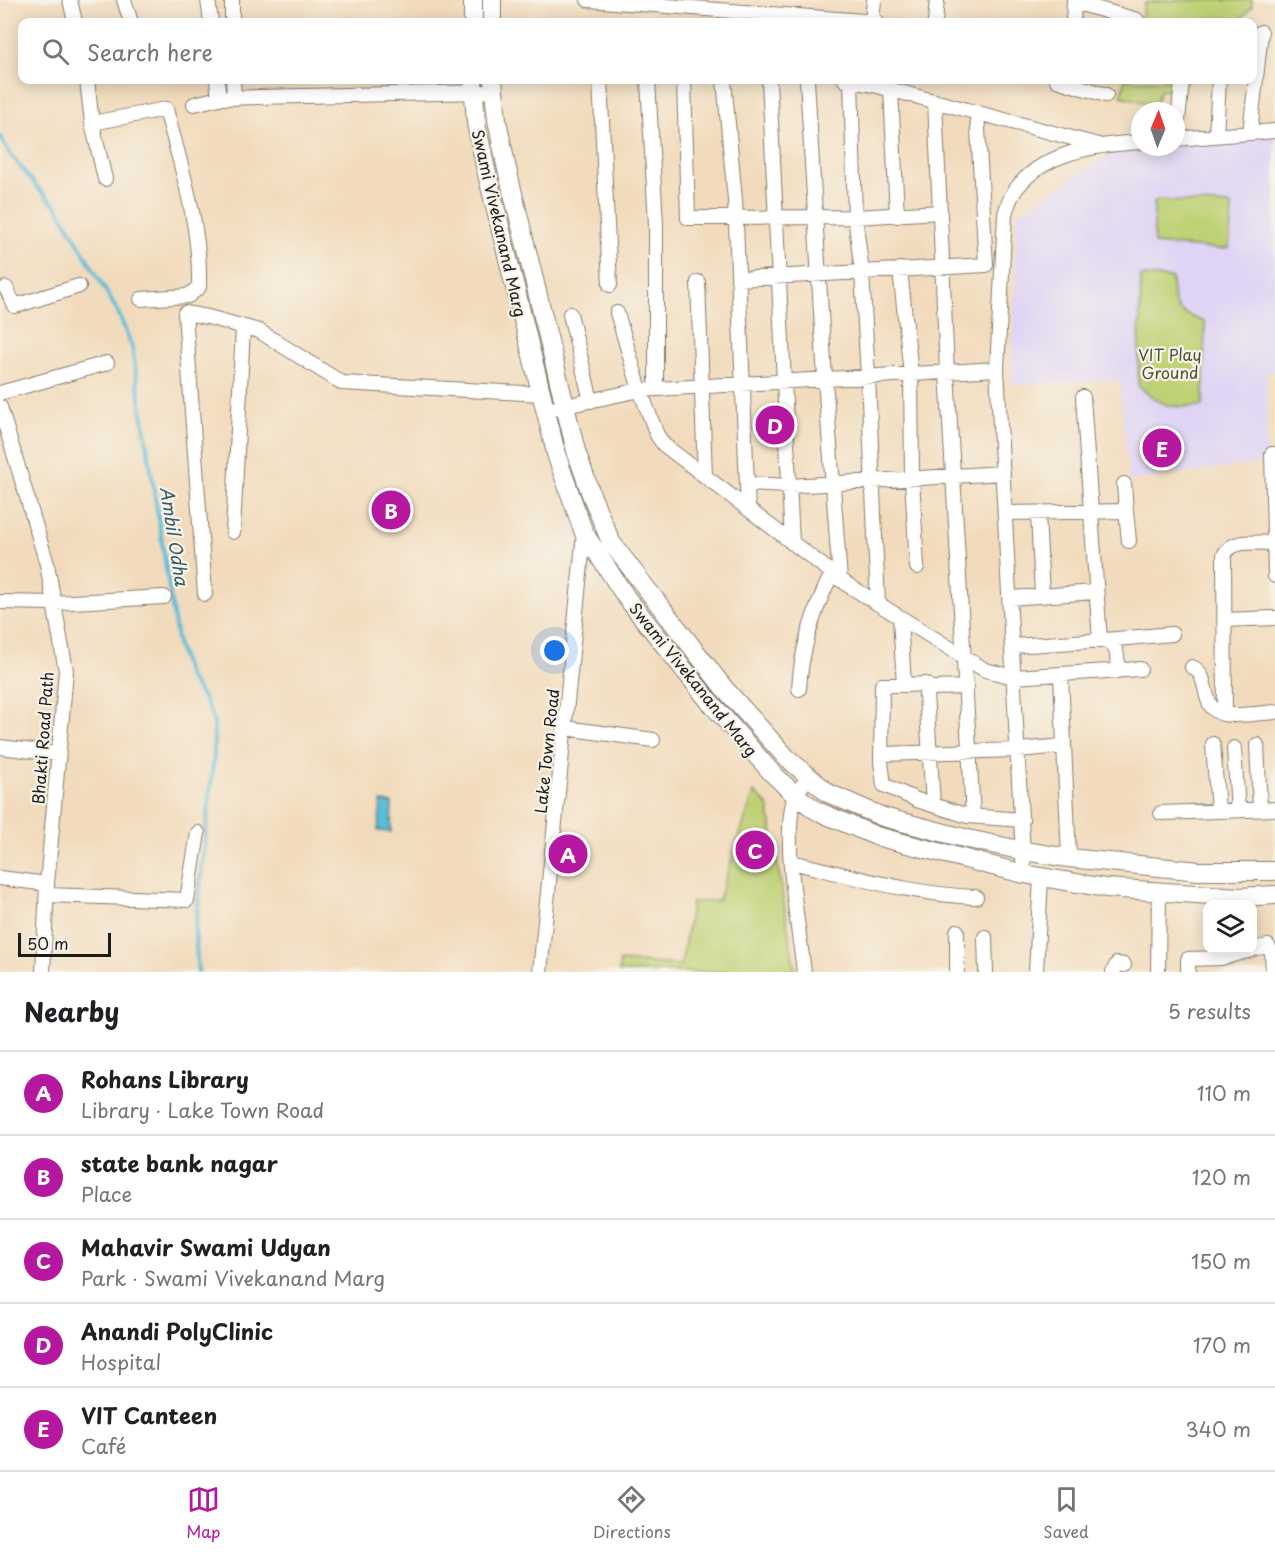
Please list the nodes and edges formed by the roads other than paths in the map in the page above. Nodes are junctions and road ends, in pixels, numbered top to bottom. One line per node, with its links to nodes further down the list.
1 (70, 0): 12 (street)
2 (124, 0): 13 (street)
3 (208, 0): 14 (street)
4 (232, 0): 15 (street)
5 (473, 0): 16 (main road)
6 (492, 0): 17 (main road)
7 (588, 0): 11 (street)
8 (874, 0): 19 (street)
9 (937, 0): 20 (street)
10 (1074, 1): 21 (street); 22 (street)
11 (704, 4): 18 (street)
12 (74, 18)
13 (130, 18)
14 (210, 18)
15 (232, 18)
16 (472, 18)
17 (492, 18)
18 (837, 18)
19 (875, 18)
20 (935, 18)
21 (1073, 18)
22 (1130, 18)
23 (1261, 32): 24 (street)
24 (1257, 69)
25 (87, 84): 50 (street)
26 (217, 84): 44 (street)
27 (233, 84): 45 (street)
28 (600, 84): 71 (street)
29 (648, 84): 87 (street)
30 (684, 84): 60 (street)
31 (724, 84): 60 (street)
32 (769, 84): 61 (street)
33 (807, 84): 62 (street)
34 (848, 84): 63 (street)
35 (867, 84): 42 (street)
36 (1074, 84): 43 (street)
37 (1182, 84): 47 (street)
38 (1219, 84): 53 (street)
39 (1255, 84): 52 (street)
40 (473, 86): 41 (street); 45 (street); 92 (main road, Swami Vivekanand Marg)
41 (494, 86): 94 (main road, Swami Vivekanand Marg)
42 (891, 89): 46 (street); 59 (street)
43 (1107, 95)
44 (219, 98): 45 (street); 48 (street)
45 (234, 98)
46 (935, 101): 49 (street); 58 (street)
47 (1180, 102)
48 (194, 104)
49 (977, 112): 56 (street); 64 (street)
50 (92, 123): 57 (street); 74 (street)
51 (1275, 131): 52 (street)
52 (1250, 133): 53 (street)
53 (1216, 136): 54 (street)
54 (1185, 138)
55 (1131, 143): 56 (street)
56 (1102, 146): 79 (street)
57 (105, 180)
58 (940, 212): 59 (street); 64 (street)
59 (897, 216): 63 (street)
60 (736, 218): 61 (street); 69 (street)
61 (775, 218): 62 (street); 68 (street)
62 (816, 218): 63 (street); 67 (street)
63 (855, 218): 66 (street)
64 (943, 267): 65 (street); 80 (street)
65 (900, 269): 66 (street); 81 (street)
66 (862, 272): 67 (street); 82 (street)
67 (820, 274): 68 (street); 83 (street)
68 (779, 277): 69 (street); 84 (street)
69 (738, 279): 85 (street)
70 (698, 282): 86 (street)
71 (610, 285)
72 (79, 286): 73 (street)
73 (2, 288)
74 (141, 298)
75 (617, 313): 88 (street)
76 (570, 314): 91 (street)
77 (243, 327): 92 (street); 110 (street); 119 (street)
78 (107, 363): 89 (street)
79 (997, 369): 80 (street); 96 (street)
80 (947, 372): 81 (street); 98 (street)
81 (911, 374): 82 (street); 99 (street)
82 (868, 376): 83 (street); 100 (street)
83 (825, 379): 84 (street); 101 (street)
84 (785, 381): 85 (street); 104 (street)
85 (742, 384): 86 (street); 102 (street)
86 (703, 387): 87 (street); 97 (street)
87 (656, 389): 88 (street)
88 (640, 390): 91 (street); 97 (street)
89 (0, 393)
90 (1083, 397): 107 (street)
91 (591, 401): 94 (street)
92 (543, 402): 94 (street); 111 (main road, Swami Vivekanand Marg)
93 (0, 406): 124 (street, Bhakti Road Path)
94 (565, 406): 156 (main road, Swami Vivekanand Marg)
95 (1275, 454): 114 (street)
96 (1003, 473): 98 (street); 108 (street)
97 (705, 476): 105 (street)
98 (954, 477): 99 (street); 132 (street)
99 (912, 478): 100 (street); 115 (street)
100 (872, 481): 101 (street); 125 (street)
101 (833, 483): 104 (street); 116 (street)
102 (747, 484): 104 (street); 105 (street)
103 (1124, 484): 106 (street)
104 (790, 486): 113 (street)
105 (748, 509): 113 (street)
106 (1126, 511): 107 (street); 112 (street)
107 (1091, 512): 109 (street); 118 (street)
108 (1005, 513): 109 (street); 122 (street)
109 (1038, 513): 120 (street)
110 (233, 532)
111 (584, 534): 144 (street, Lake Town Road); 157 (main road, Swami Vivekanand Marg)
112 (1129, 541)
113 (792, 543): 116 (street)
114 (1274, 543): 117 (street); 128 (street)
115 (917, 567)
116 (836, 576): 125 (street); 141 (street)
117 (1275, 576)
118 (1096, 592): 120 (street); 130 (street)
119 (205, 594)
120 (1042, 596): 122 (street)
121 (164, 597): 124 (street)
122 (1010, 598): 131 (street)
123 (0, 603): 124 (street)
124 (53, 603): 154 (street, Bhakti Road Path)
125 (878, 604): 126 (street)
126 (900, 618): 132 (street); 139 (street)
127 (1275, 618): 128 (street)
128 (1224, 620): 143 (street)
129 (1172, 634): 130 (street)
130 (1102, 640): 131 (street); 135 (street)
131 (1012, 646): 137 (street)
132 (965, 658): 137 (street); 140 (street)
133 (1192, 666): 143 (street)
134 (1140, 669): 135 (street)
135 (1118, 671): 136 (street)
136 (1060, 675): 137 (street); 148 (street)
137 (1014, 677): 151 (street)
138 (926, 684): 139 (street)
139 (904, 685): 155 (street)
140 (967, 687): 152 (street); 153 (street)
141 (799, 689)
142 (1275, 712): 143 (street)
143 (1225, 714)
144 (565, 728): 145 (street); 182 (street, Lake Town Road)
145 (653, 740)
146 (1213, 744): 162 (street)
147 (1257, 745): 159 (street)
148 (1064, 746): 151 (street); 168 (street)
149 (0, 747): 154 (street)
150 (1234, 748): 161 (street)
151 (1018, 750): 152 (street); 165 (street)
152 (970, 751): 153 (street); 164 (street)
153 (928, 752): 155 (street); 158 (street)
154 (58, 754): 173 (street, Bhakti Road Path)
155 (881, 754): 158 (street)
156 (809, 777): 157 (street); 167 (main road, Swami Vivekanand Marg)
157 (795, 795): 169 (street); 171 (main road, Swami Vivekanand Marg)
158 (933, 805): 164 (street)
159 (1260, 809): 160 (street); 161 (street)
160 (1275, 809)
161 (1238, 810): 162 (street)
162 (1218, 811): 163 (street)
163 (1161, 813)
164 (973, 816): 165 (street)
165 (1022, 820): 167 (street)
166 (198, 833): 173 (street)
167 (1024, 851): 168 (main road, Swami Vivekanand Marg); 171 (street)
168 (1069, 858): 170 (main road, Swami Vivekanand Marg)
169 (791, 862): 176 (street); 183 (street)
170 (1275, 871)
171 (1033, 876): 174 (main road, Swami Vivekanand Marg); 186 (street)
172 (0, 878): 173 (street)
173 (47, 890): 181 (street, Bhakti Road Path)
174 (1159, 891): 175 (main road, Swami Vivekanand Marg); 187 (street)
175 (1275, 896)
176 (976, 897)
177 (957, 931): 184 (street)
178 (985, 937): 185 (street)
179 (1257, 948): 189 (street)
180 (1235, 954): 188 (street)
181 (43, 972)
182 (540, 972)
183 (804, 972)
184 (957, 972)
185 (986, 972)
186 (1036, 972)
187 (1158, 972)
188 (1188, 972)
189 (1273, 972)

